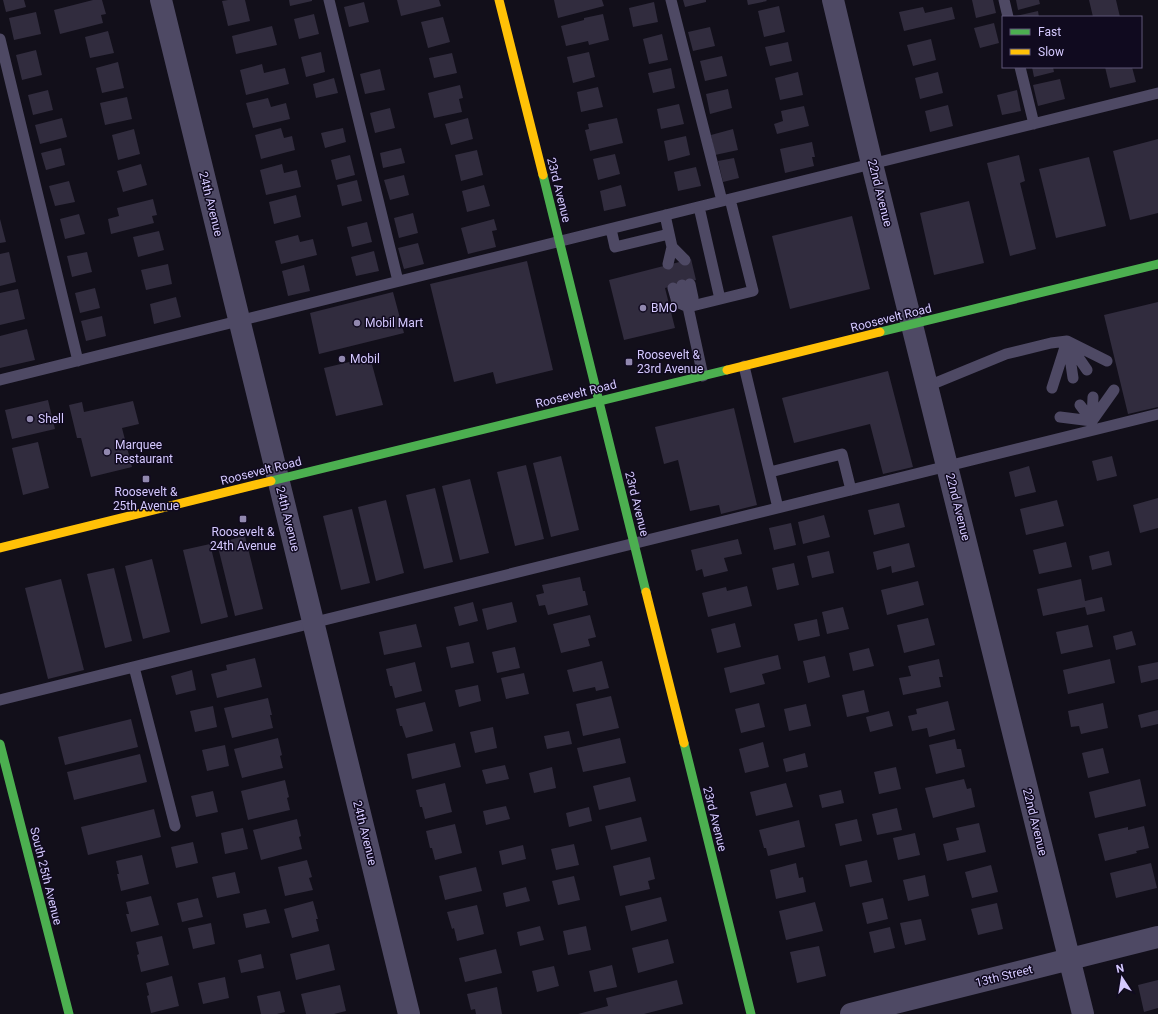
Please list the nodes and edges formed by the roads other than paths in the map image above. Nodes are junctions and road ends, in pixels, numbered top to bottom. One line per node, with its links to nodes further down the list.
1 (161, 0): 24 (street, 24th Avenue)
2 (329, 0): 21 (lane)
3 (499, 0): 18 (main road, 23rd Avenue)
4 (671, 0): 13 (lane)
5 (834, 0): 12 (street, 22nd Avenue)
6 (1004, 0): 7 (lane)
7 (1008, 16)
8 (0, 39): 27 (lane)
9 (1020, 68): 11 (lane)
10 (1158, 93): 11 (lane)
11 (1034, 124): 12 (lane)
12 (872, 164): 13 (lane); 25 (street, 22nd Avenue)
13 (726, 200): 14 (lane); 22 (lane)
14 (699, 207): 15 (lane); 22 (lane)
15 (665, 215): 16 (lane); 17 (lane)
16 (611, 228): 17 (lane); 18 (lane)
17 (669, 234): 19 (lane)
18 (560, 242): 21 (lane); 38 (main road, 23rd Avenue)
19 (677, 262)
20 (1158, 264): 25 (main road, Roosevelt Road)
21 (398, 281): 24 (lane)
22 (720, 299): 23 (lane)
23 (688, 307): 23 (lane); 31 (lane)
24 (239, 321): 27 (lane); 45 (street, 24th Avenue)
25 (913, 325): 29 (main road, Roosevelt Road); 34 (street, 22nd Avenue)
26 (1068, 342): 28 (lane); 30 (lane); 32 (lane); 34 (lane); 35 (lane)
27 (78, 361): 33 (lane)
28 (1102, 363)
29 (744, 366): 31 (main road, Roosevelt Road); 44 (lane)
30 (1087, 370)
31 (703, 376): 38 (main road, Roosevelt Road)
32 (1072, 378)
33 (0, 380)
34 (928, 386): 43 (street, 22nd Avenue)
35 (1057, 386)
36 (1110, 392): 42 (lane)
37 (1092, 398): 42 (lane)
38 (599, 401): 45 (main road, Roosevelt Road); 48 (main road, 23rd Avenue)
39 (1080, 405): 42 (lane)
40 (1064, 414): 42 (lane)
41 (1158, 414): 42 (lane)
42 (1093, 425): 43 (lane)
43 (947, 466): 46 (lane); 56 (street, 22nd Avenue)
44 (770, 472): 46 (lane); 47 (lane)
45 (278, 479): 49 (main road, Roosevelt Road); 50 (street, 24th Avenue)
46 (851, 490): 47 (lane)
47 (778, 508): 48 (lane)
48 (634, 543): 50 (lane); 59 (main road, 23rd Avenue)
49 (0, 548)
50 (313, 623): 51 (lane); 58 (street, 24th Avenue)
51 (134, 667): 52 (lane); 54 (lane)
52 (0, 700)
53 (0, 744): 57 (main road, South 25th Avenue)
54 (175, 826)
55 (1158, 937): 56 (street, 13th Street)
56 (1069, 959): 60 (street, 13th Street); 61 (street, 22nd Avenue)
57 (68, 1014)
58 (409, 1014)
59 (751, 1014)
60 (851, 1014)
61 (1083, 1014)

